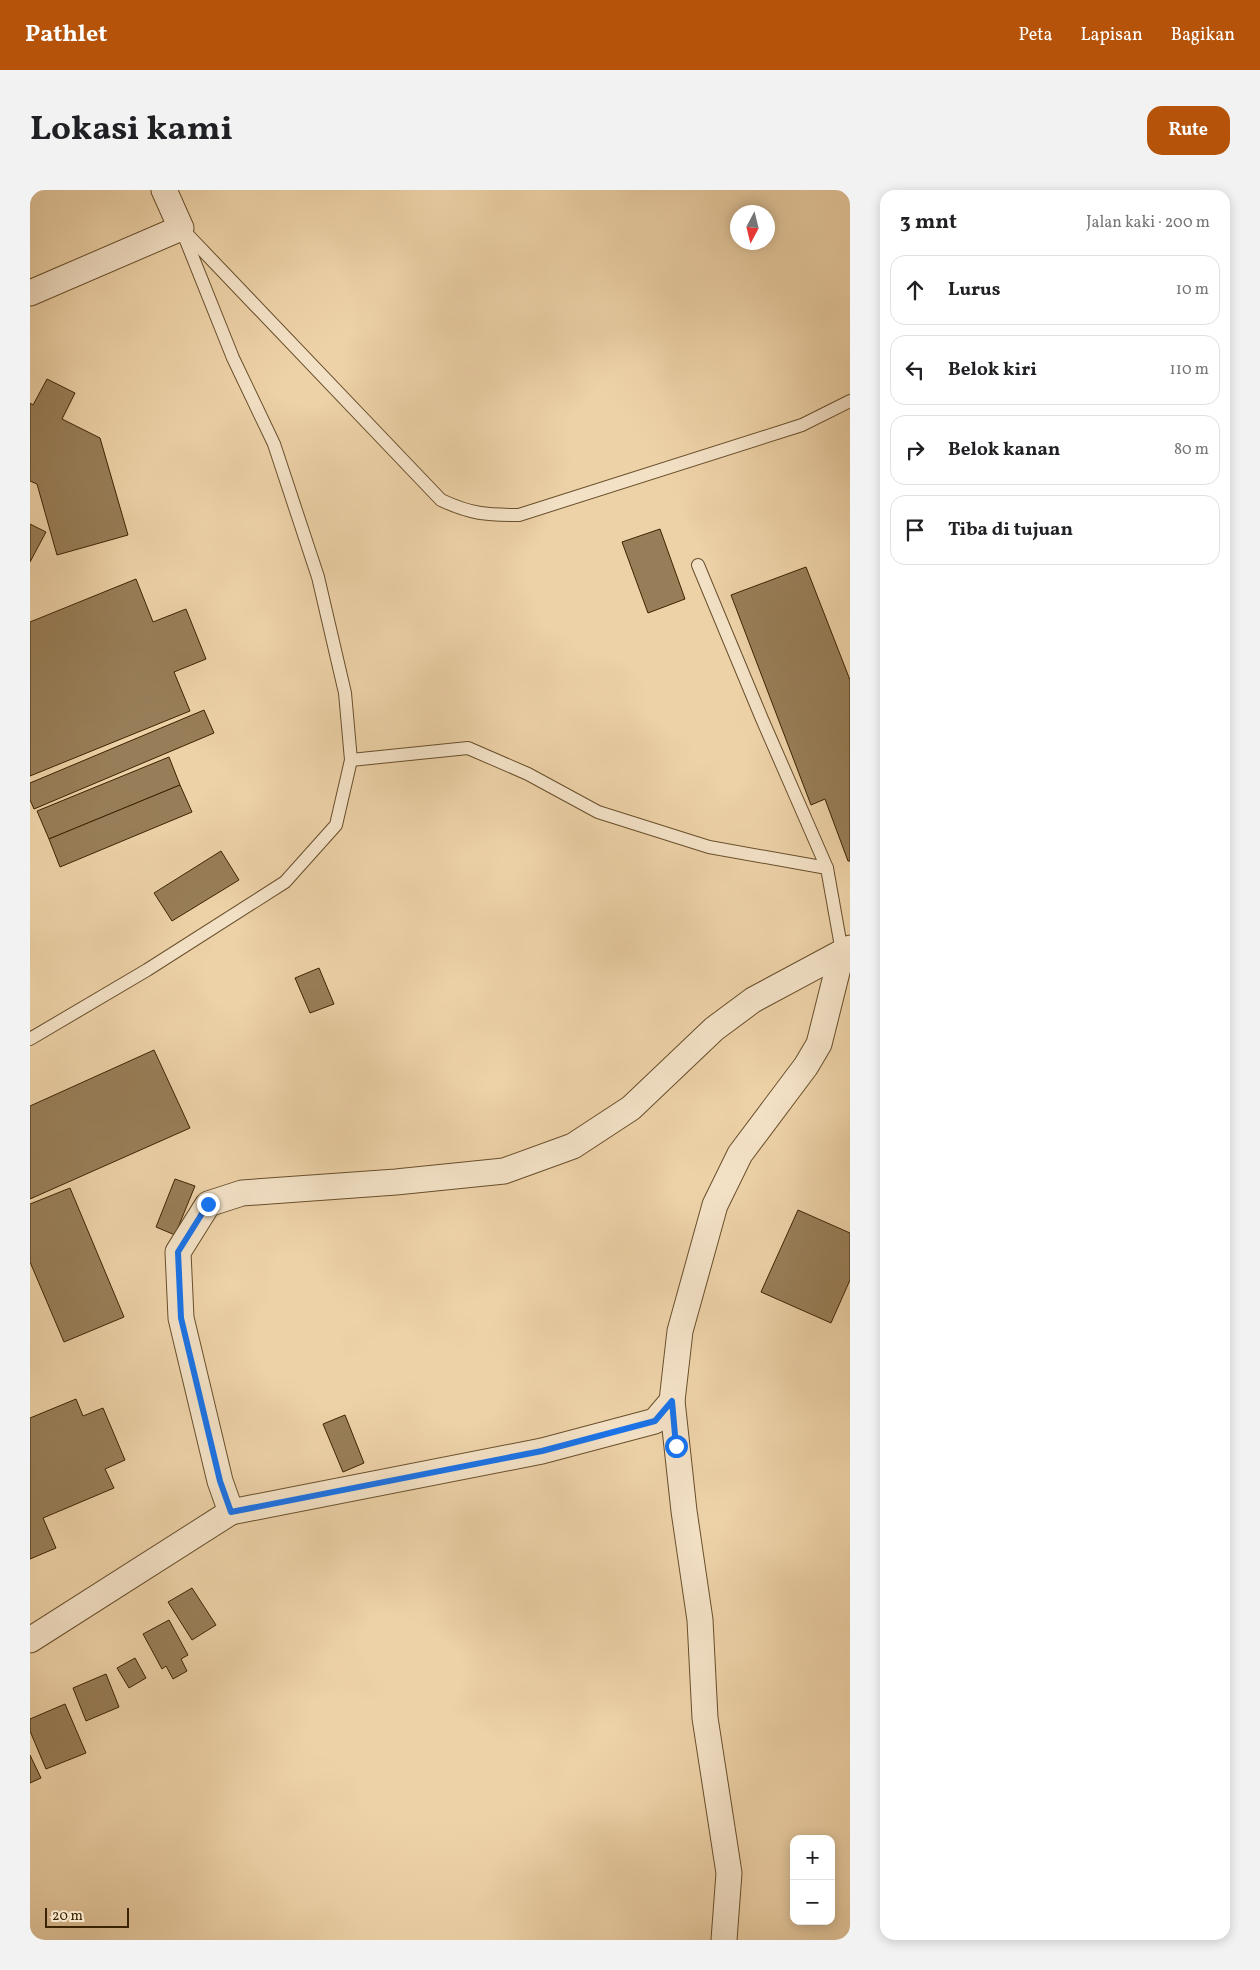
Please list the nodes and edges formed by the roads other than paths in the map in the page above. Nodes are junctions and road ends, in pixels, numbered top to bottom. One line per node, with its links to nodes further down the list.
1 (164, 190): 2 (street)
2 (182, 228): 3 (street); 4 (lane); 6 (lane)
3 (30, 293)
4 (850, 401)
5 (698, 565): 7 (lane)
6 (350, 760): 7 (lane); 9 (lane)
7 (827, 868): 8 (lane)
8 (846, 950): 10 (street); 11 (street)
9 (30, 1039)
10 (672, 1401): 11 (street); 13 (street)
11 (231, 1512): 12 (street)
12 (30, 1640)
13 (724, 1940)

